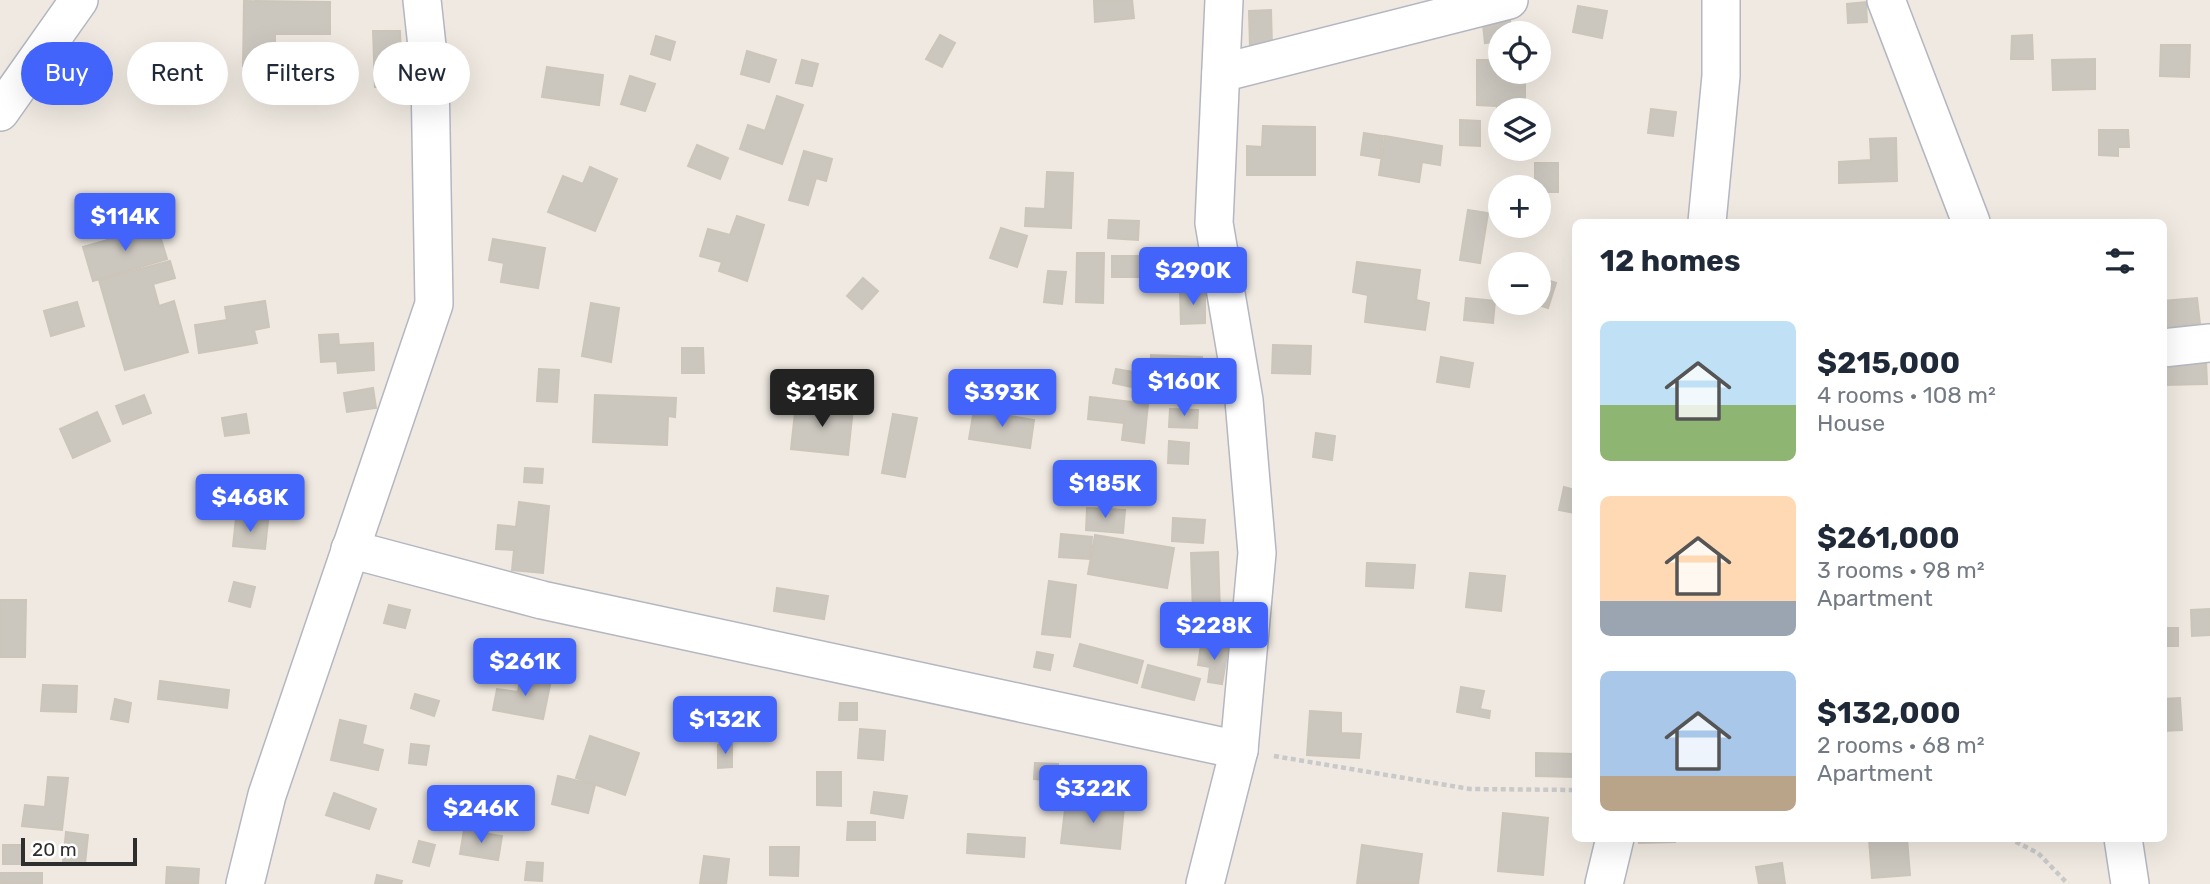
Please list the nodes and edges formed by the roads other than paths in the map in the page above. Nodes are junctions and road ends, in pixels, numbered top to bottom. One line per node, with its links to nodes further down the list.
1 (79, 0): 8 (street)
2 (422, 0): 13 (street)
3 (1224, 0): 7 (street)
4 (1509, 0): 7 (street)
5 (1721, 0): 9 (street)
6 (1886, 0): 10 (street)
7 (1221, 73): 14 (street)
8 (0, 112)
9 (1707, 219)
10 (1970, 219)
11 (2210, 343): 12 (street)
12 (2167, 348)
13 (350, 549): 14 (street); 17 (street)
14 (1239, 750): 18 (street)
15 (1614, 842): 19 (street)
16 (2124, 842): 20 (street)
17 (245, 884)
18 (1205, 884)
19 (1604, 884)
20 (2130, 884)

